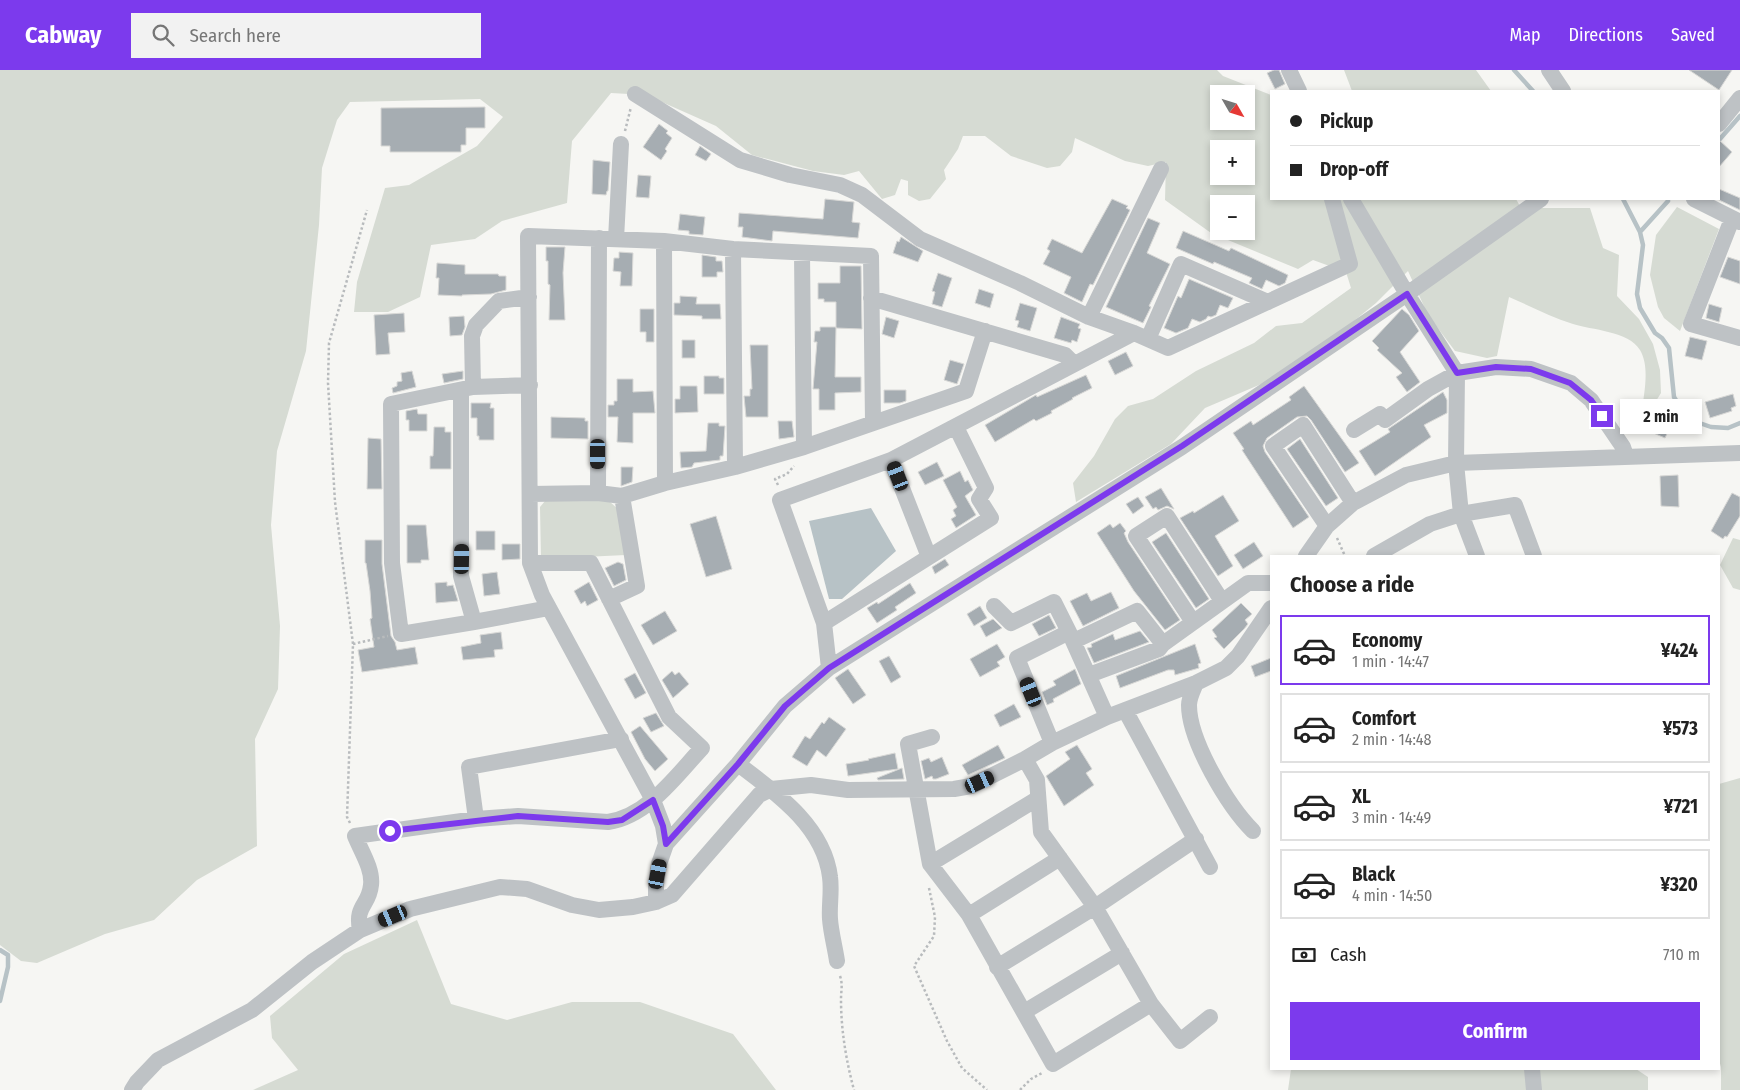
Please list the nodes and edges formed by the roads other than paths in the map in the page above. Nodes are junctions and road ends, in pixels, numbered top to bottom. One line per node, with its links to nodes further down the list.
1 (1289, 70): 3 (street)
2 (1549, 70): 4 (street)
3 (1299, 90)
4 (1562, 90)
5 (634, 94): 24 (street)
6 (1740, 98): 7 (street)
7 (1720, 123)
8 (621, 144): 16 (street)
9 (1161, 169): 24 (street)
10 (1332, 200): 23 (street)
11 (1352, 200): 20 (street)
12 (1540, 200): 20 (street)
13 (1696, 200): 14 (street)
14 (1736, 221): 27 (street)
15 (599, 238): 16 (street); 21 (street); 42 (street)
16 (616, 239): 17 (street)
17 (664, 241): 18 (street); 41 (street)
18 (733, 249): 19 (street); 40 (street)
19 (802, 253): 22 (street); 35 (street)
20 (1407, 294): 29 (street); 65 (street)
21 (529, 297): 30 (street); 31 (street)
22 (871, 298): 25 (street); 32 (street)
23 (1268, 302): 26 (street); 26 (street)
24 (1089, 318): 26 (street)
25 (985, 331): 28 (street); 32 (street)
26 (1141, 336): 28 (street)
27 (1740, 338)
28 (1074, 364): 33 (street)
29 (1457, 373): 34 (street); 37 (street); 39 (street)
30 (530, 385): 31 (street); 43 (street)
31 (467, 389): 60 (street); 60 (street)
32 (872, 422): 35 (street)
33 (956, 427): 38 (street); 52 (street)
34 (1354, 430)
35 (804, 447): 40 (street)
36 (1740, 453): 37 (street)
37 (1626, 456): 39 (street)
38 (891, 460): 52 (street); 62 (street)
39 (1456, 463): 45 (street); 46 (street)
40 (735, 467): 41 (street)
41 (665, 483): 44 (street)
42 (598, 493): 43 (street); 44 (street)
43 (530, 494): 53 (street)
44 (622, 496): 55 (street)
45 (1353, 503): 47 (street); 47 (street)
46 (1461, 514): 49 (street); 50 (street); 51 (street)
47 (1327, 526): 48 (street)
48 (1307, 555)
49 (1376, 555)
50 (1477, 555)
51 (1534, 555)
52 (929, 557): 62 (street)
53 (530, 563): 55 (street); 58 (street)
54 (1270, 583): 56 (street)
55 (609, 599): 78 (street)
56 (1222, 602): 61 (street); 61 (street)
57 (994, 606): 63 (street)
58 (549, 608): 60 (street); 71 (street)
59 (1270, 609): 67 (street)
60 (474, 622)
61 (1193, 622): 64 (street)
62 (824, 623): 65 (street)
63 (1072, 637): 64 (street); 66 (street); 72 (street)
64 (1162, 644): 66 (street)
65 (829, 668): 74 (street)
66 (1089, 675): 69 (street)
67 (1196, 683): 68 (street); 80 (street)
68 (1125, 710): 69 (street); 81 (street)
69 (1107, 717): 72 (street)
70 (932, 737): 76 (street)
71 (621, 739): 78 (street); 79 (street)
72 (1052, 743): 73 (street)
73 (1026, 759): 76 (street); 77 (street)
74 (738, 764): 75 (street); 82 (street)
75 (771, 789): 76 (street); 86 (street); 91 (street)
76 (918, 790): 84 (street)
77 (1037, 799): 83 (street); 84 (street)
78 (653, 800): 79 (street); 82 (street)
79 (476, 819): 89 (street)
80 (1253, 831)
81 (1196, 839): 85 (street); 87 (street)
82 (666, 844): 86 (street)
83 (1060, 858): 87 (street); 88 (street)
84 (930, 864): 88 (street)
85 (1210, 867)
86 (656, 902): 89 (street)
87 (1095, 907): 90 (street); 92 (street)
88 (969, 915): 92 (street)
89 (360, 930): 97 (street)
90 (1122, 953): 93 (street); 94 (street)
91 (837, 961)
92 (997, 967): 94 (street)
93 (1151, 1004): 94 (street); 95 (street)
94 (1024, 1012)
95 (1210, 1017)
96 (1532, 1070): 98 (street)
97 (132, 1090)
98 (1534, 1090)

